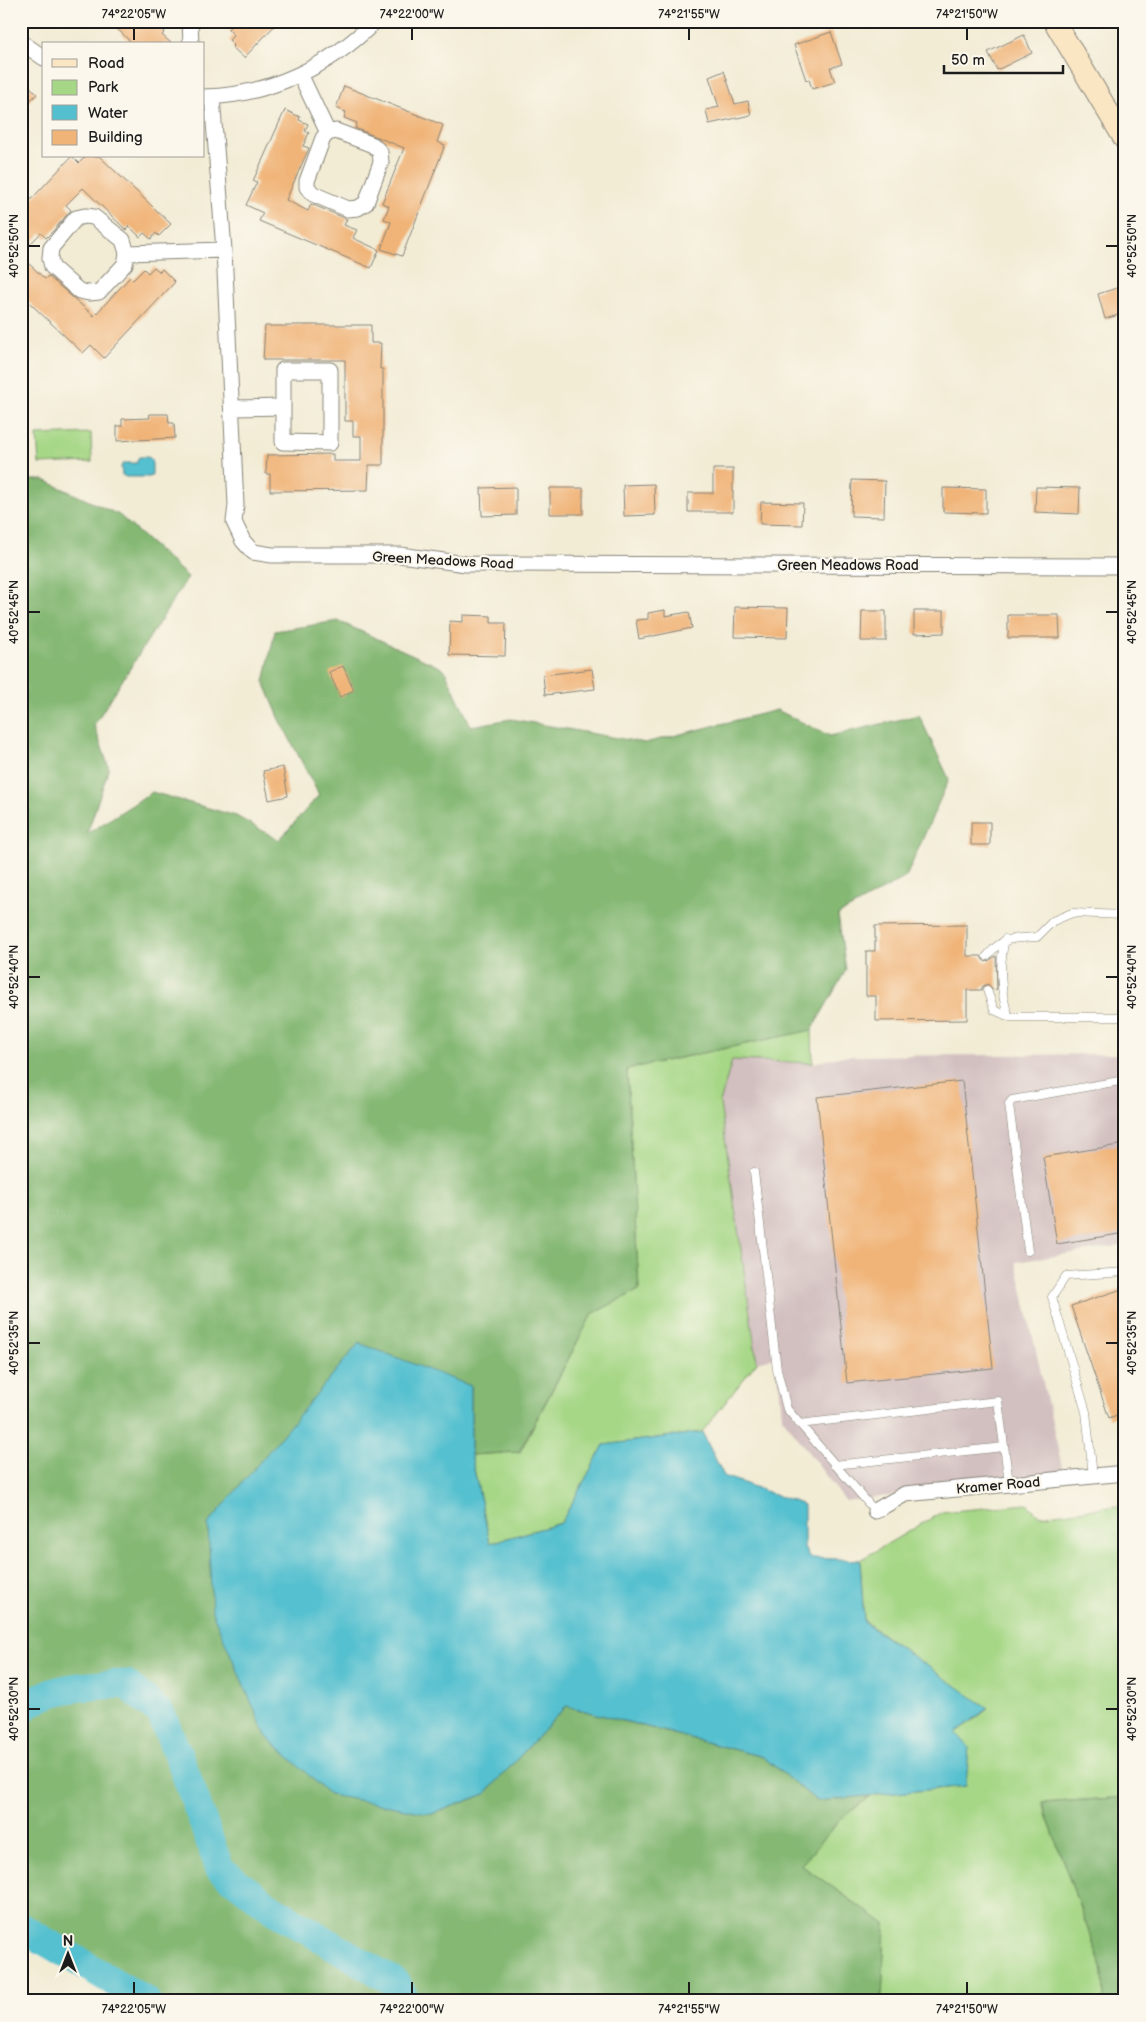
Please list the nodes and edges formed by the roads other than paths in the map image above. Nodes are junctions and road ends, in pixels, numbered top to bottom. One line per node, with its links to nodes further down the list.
1 (190, 21): 5 (street)
2 (375, 21): 7 (street)
3 (1054, 21): 10 (main road)
4 (21, 42): 6 (street)
5 (191, 42)
6 (42, 57)
7 (300, 74): 8 (street); 9 (street)
8 (208, 97): 11 (street, Green Meadows Road)
9 (328, 133): 9 (street)
10 (1125, 140)
11 (224, 250): 12 (street); 14 (street, Green Meadows Road)
12 (127, 253): 12 (street)
13 (283, 407): 13 (street); 14 (street)
14 (232, 408): 15 (street, Green Meadows Road)
15 (1125, 566)
16 (1125, 915): 17 (lane)
17 (1005, 939): 18 (lane); 20 (lane)
18 (987, 956)
19 (987, 990): 20 (lane)
20 (1009, 1016): 21 (lane)
21 (1125, 1017)
22 (1125, 1080): 24 (lane)
23 (754, 1172): 26 (lane)
24 (1028, 1251)
25 (1125, 1272): 30 (lane)
26 (799, 1424): 27 (lane); 28 (lane)
27 (1004, 1447): 28 (lane); 31 (lane)
28 (834, 1464): 32 (lane)
29 (1125, 1474): 30 (street, Kramer Road)
30 (1093, 1476): 31 (street, Kramer Road)
31 (1009, 1484): 32 (street, Kramer Road)
32 (875, 1511)

